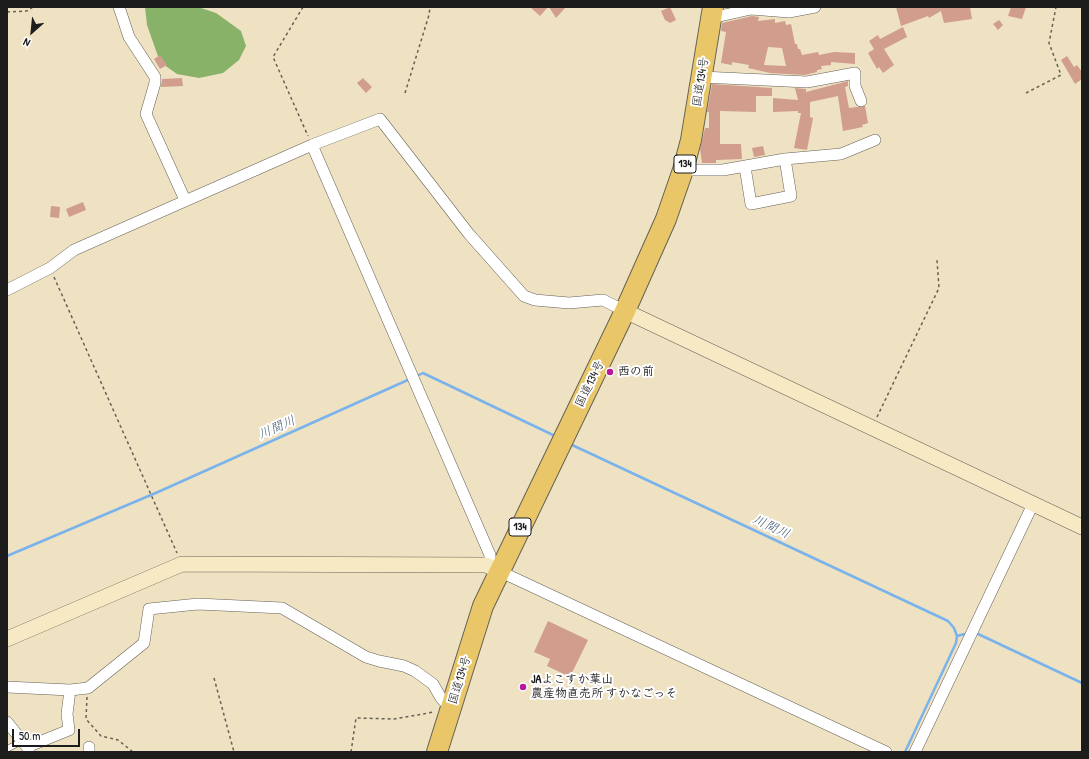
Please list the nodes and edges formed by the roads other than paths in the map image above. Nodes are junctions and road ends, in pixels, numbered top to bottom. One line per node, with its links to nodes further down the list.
1 (119, 7): 11 (street)
2 (815, 7): 3 (street)
3 (713, 11): 4 (highway, 国道134号 / 134)
4 (702, 77): 5 (street); 10 (highway, 国道134号 / 134)
5 (861, 101)
6 (875, 140): 8 (street)
7 (312, 145): 11 (street); 13 (street); 16 (street)
8 (785, 160): 9 (street); 9 (street)
9 (745, 167): 10 (street)
10 (683, 170): 13 (highway, 国道134号 / 134)
11 (185, 200): 12 (street)
12 (7, 290)
13 (625, 311): 14 (street); 16 (highway, 国道134号 / 134)
14 (1033, 504): 15 (street); 26 (street)
15 (1082, 527)
16 (494, 568): 17 (street); 20 (highway, 国道134号 / 134); 25 (street)
17 (7, 639)
18 (7, 687): 19 (street)
19 (70, 690): 20 (street); 22 (street)
20 (451, 709): 24 (highway, 国道134号 / 134)
21 (7, 722): 22 (street)
22 (26, 746): 23 (lane)
23 (7, 749)
24 (437, 752)
25 (886, 752)
26 (915, 752)

